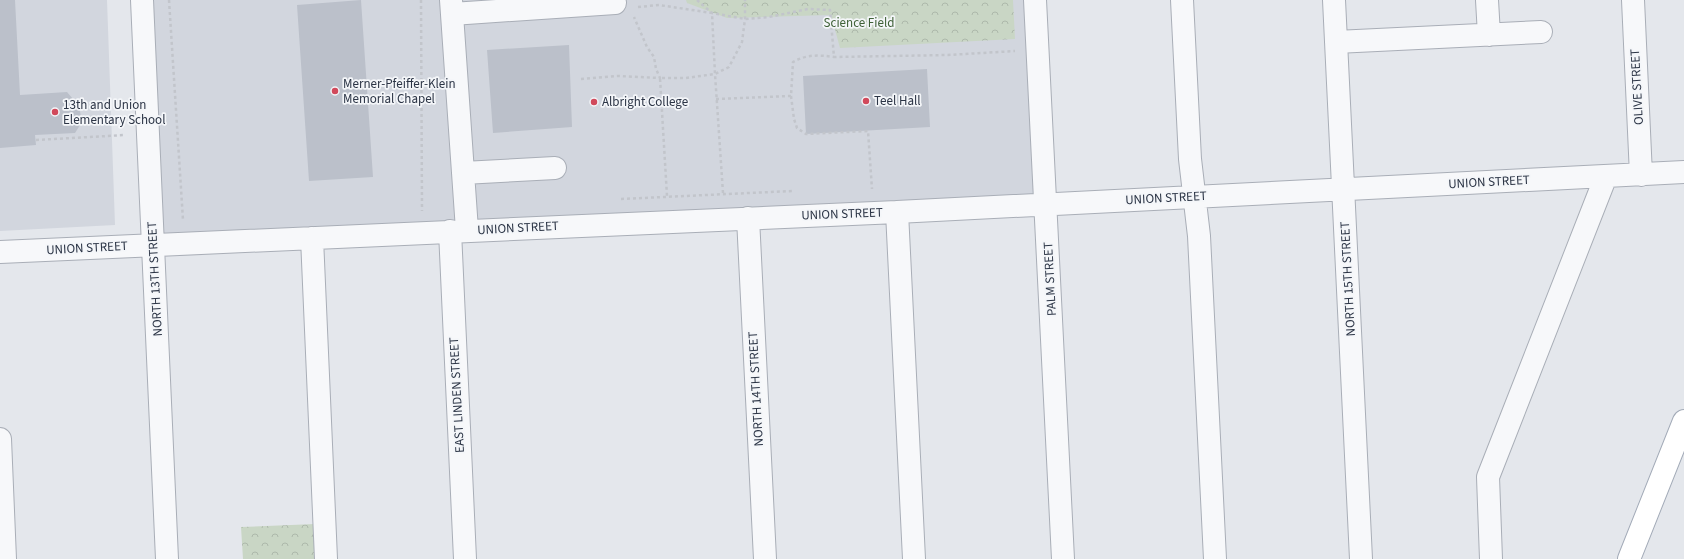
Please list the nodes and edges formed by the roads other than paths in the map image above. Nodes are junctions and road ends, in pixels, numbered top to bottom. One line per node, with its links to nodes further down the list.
1 (142, 0): 24 (street, NORTH 13TH STREET)
2 (614, 0): 8 (street)
3 (1035, 0): 19 (street, PALM STREET)
4 (1182, 0): 18 (street)
5 (1334, 0): 11 (street, NORTH 15TH STREET)
6 (1487, 0): 10 (street)
7 (1633, 0): 15 (street, OLIVE STREET)
8 (451, 7): 14 (street, EAST LINDEN STREET)
9 (1541, 32): 10 (street)
10 (1489, 35): 11 (street)
11 (1336, 42): 17 (street, NORTH 15TH STREET)
12 (555, 168): 14 (street)
13 (1684, 172): 15 (street, UNION STREET)
14 (463, 173): 22 (street, EAST LINDEN STREET)
15 (1641, 175): 16 (street, UNION STREET)
16 (1606, 176): 17 (street, UNION STREET); 37 (street)
17 (1343, 189): 18 (street, UNION STREET); 36 (street, NORTH 15TH STREET)
18 (1195, 197): 19 (street, UNION STREET); 35 (street)
19 (1046, 204): 20 (street, UNION STREET); 34 (street, PALM STREET)
20 (897, 212): 21 (street, UNION STREET); 33 (street)
21 (748, 218): 22 (street, UNION STREET); 32 (street, NORTH 14TH STREET)
22 (458, 231): 23 (street, UNION STREET); 31 (street, EAST LINDEN STREET)
23 (312, 238): 24 (street, UNION STREET); 30 (street)
24 (153, 245): 25 (street, UNION STREET); 29 (street, NORTH 13TH STREET)
25 (0, 252)
26 (1684, 421): 38 (main road)
27 (0, 439): 28 (street)
28 (5, 559)
29 (167, 559)
30 (326, 559)
31 (464, 559)
32 (764, 559)
33 (914, 559)
34 (1063, 559)
35 (1215, 559)
36 (1361, 559)
37 (1491, 559)
38 (1629, 559)

